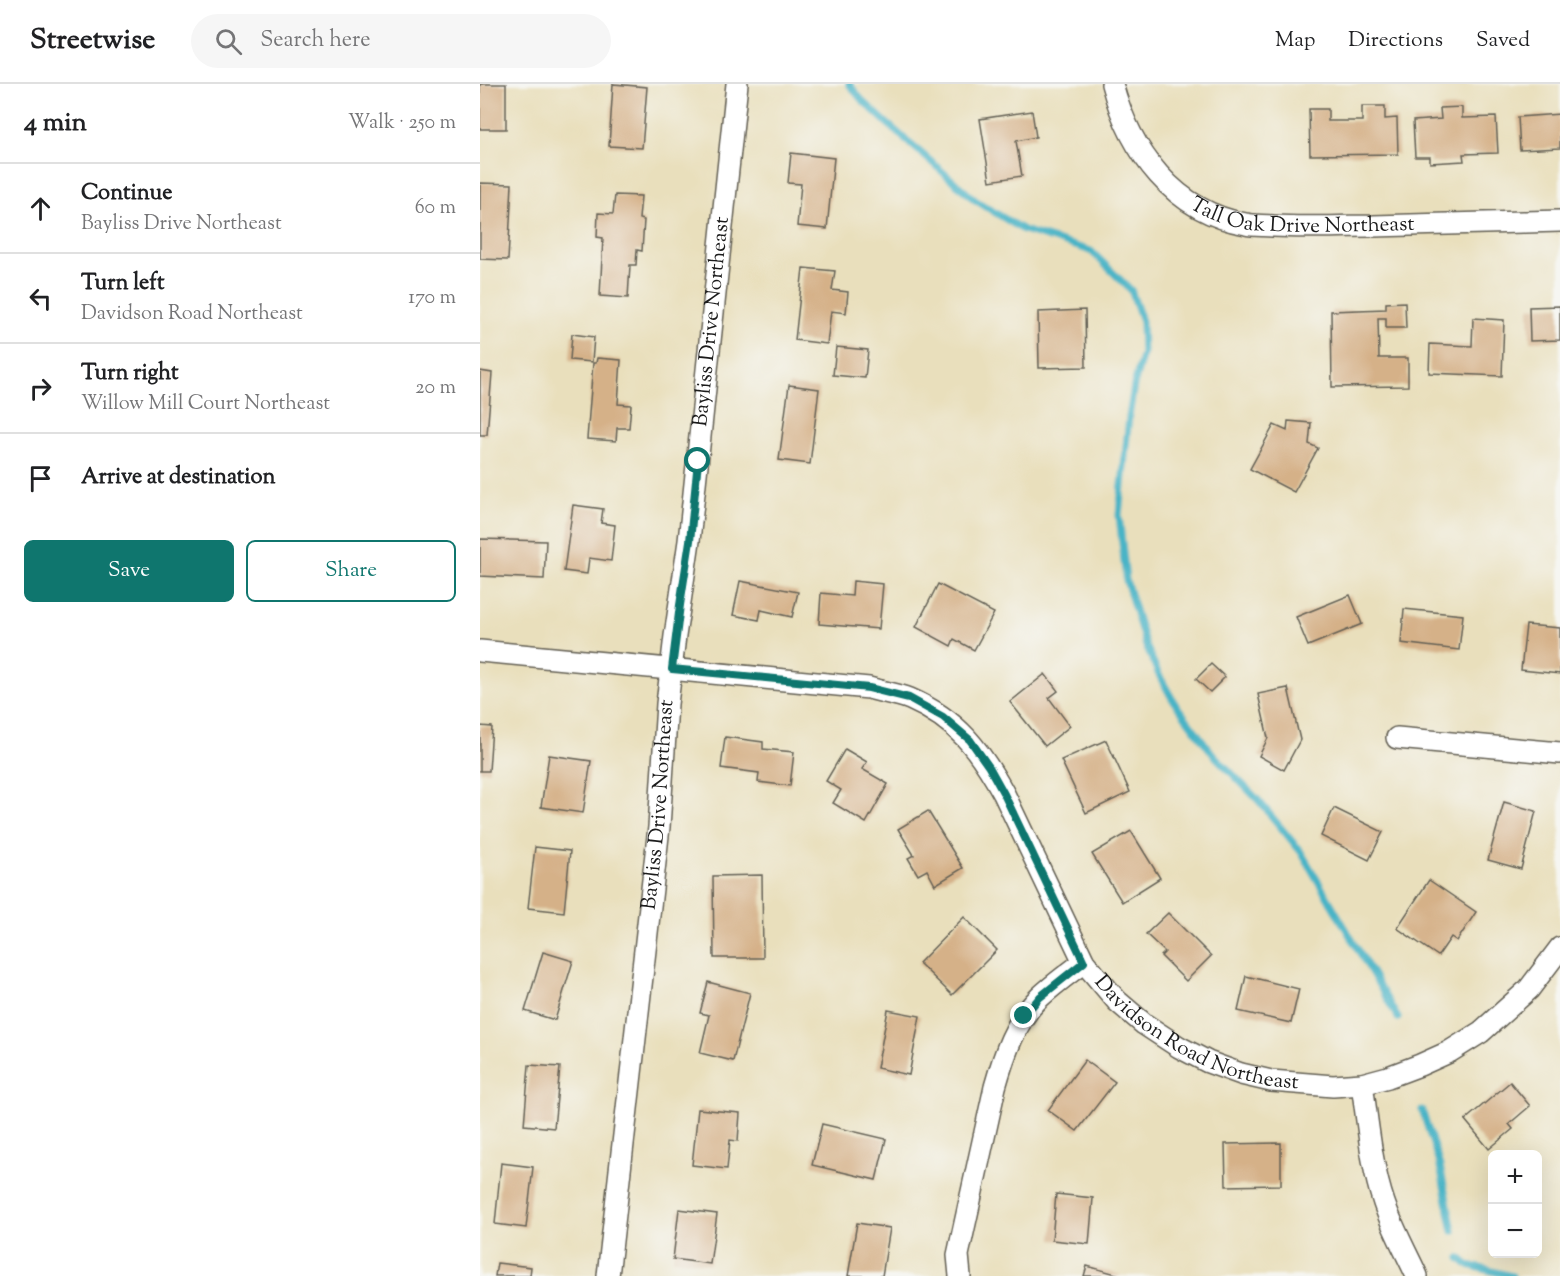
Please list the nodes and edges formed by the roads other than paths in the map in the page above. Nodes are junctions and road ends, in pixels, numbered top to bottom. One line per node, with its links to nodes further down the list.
1 (737, 84): 5 (street, Bayliss Drive Northeast)
2 (1112, 84): 3 (street, Tall Oak Drive Northeast)
3 (1560, 221)
4 (480, 651): 5 (street, Davidson Road Northeast)
5 (672, 669): 9 (street, Davidson Road Northeast); 11 (street, Bayliss Drive Northeast)
6 (1397, 738): 7 (street)
7 (1560, 753)
8 (1560, 948): 10 (street, Davidson Road Northeast)
9 (1084, 962): 10 (street, Davidson Road Northeast); 12 (street)
10 (1362, 1084): 13 (street)
11 (608, 1276)
12 (960, 1276)
13 (1417, 1276)

